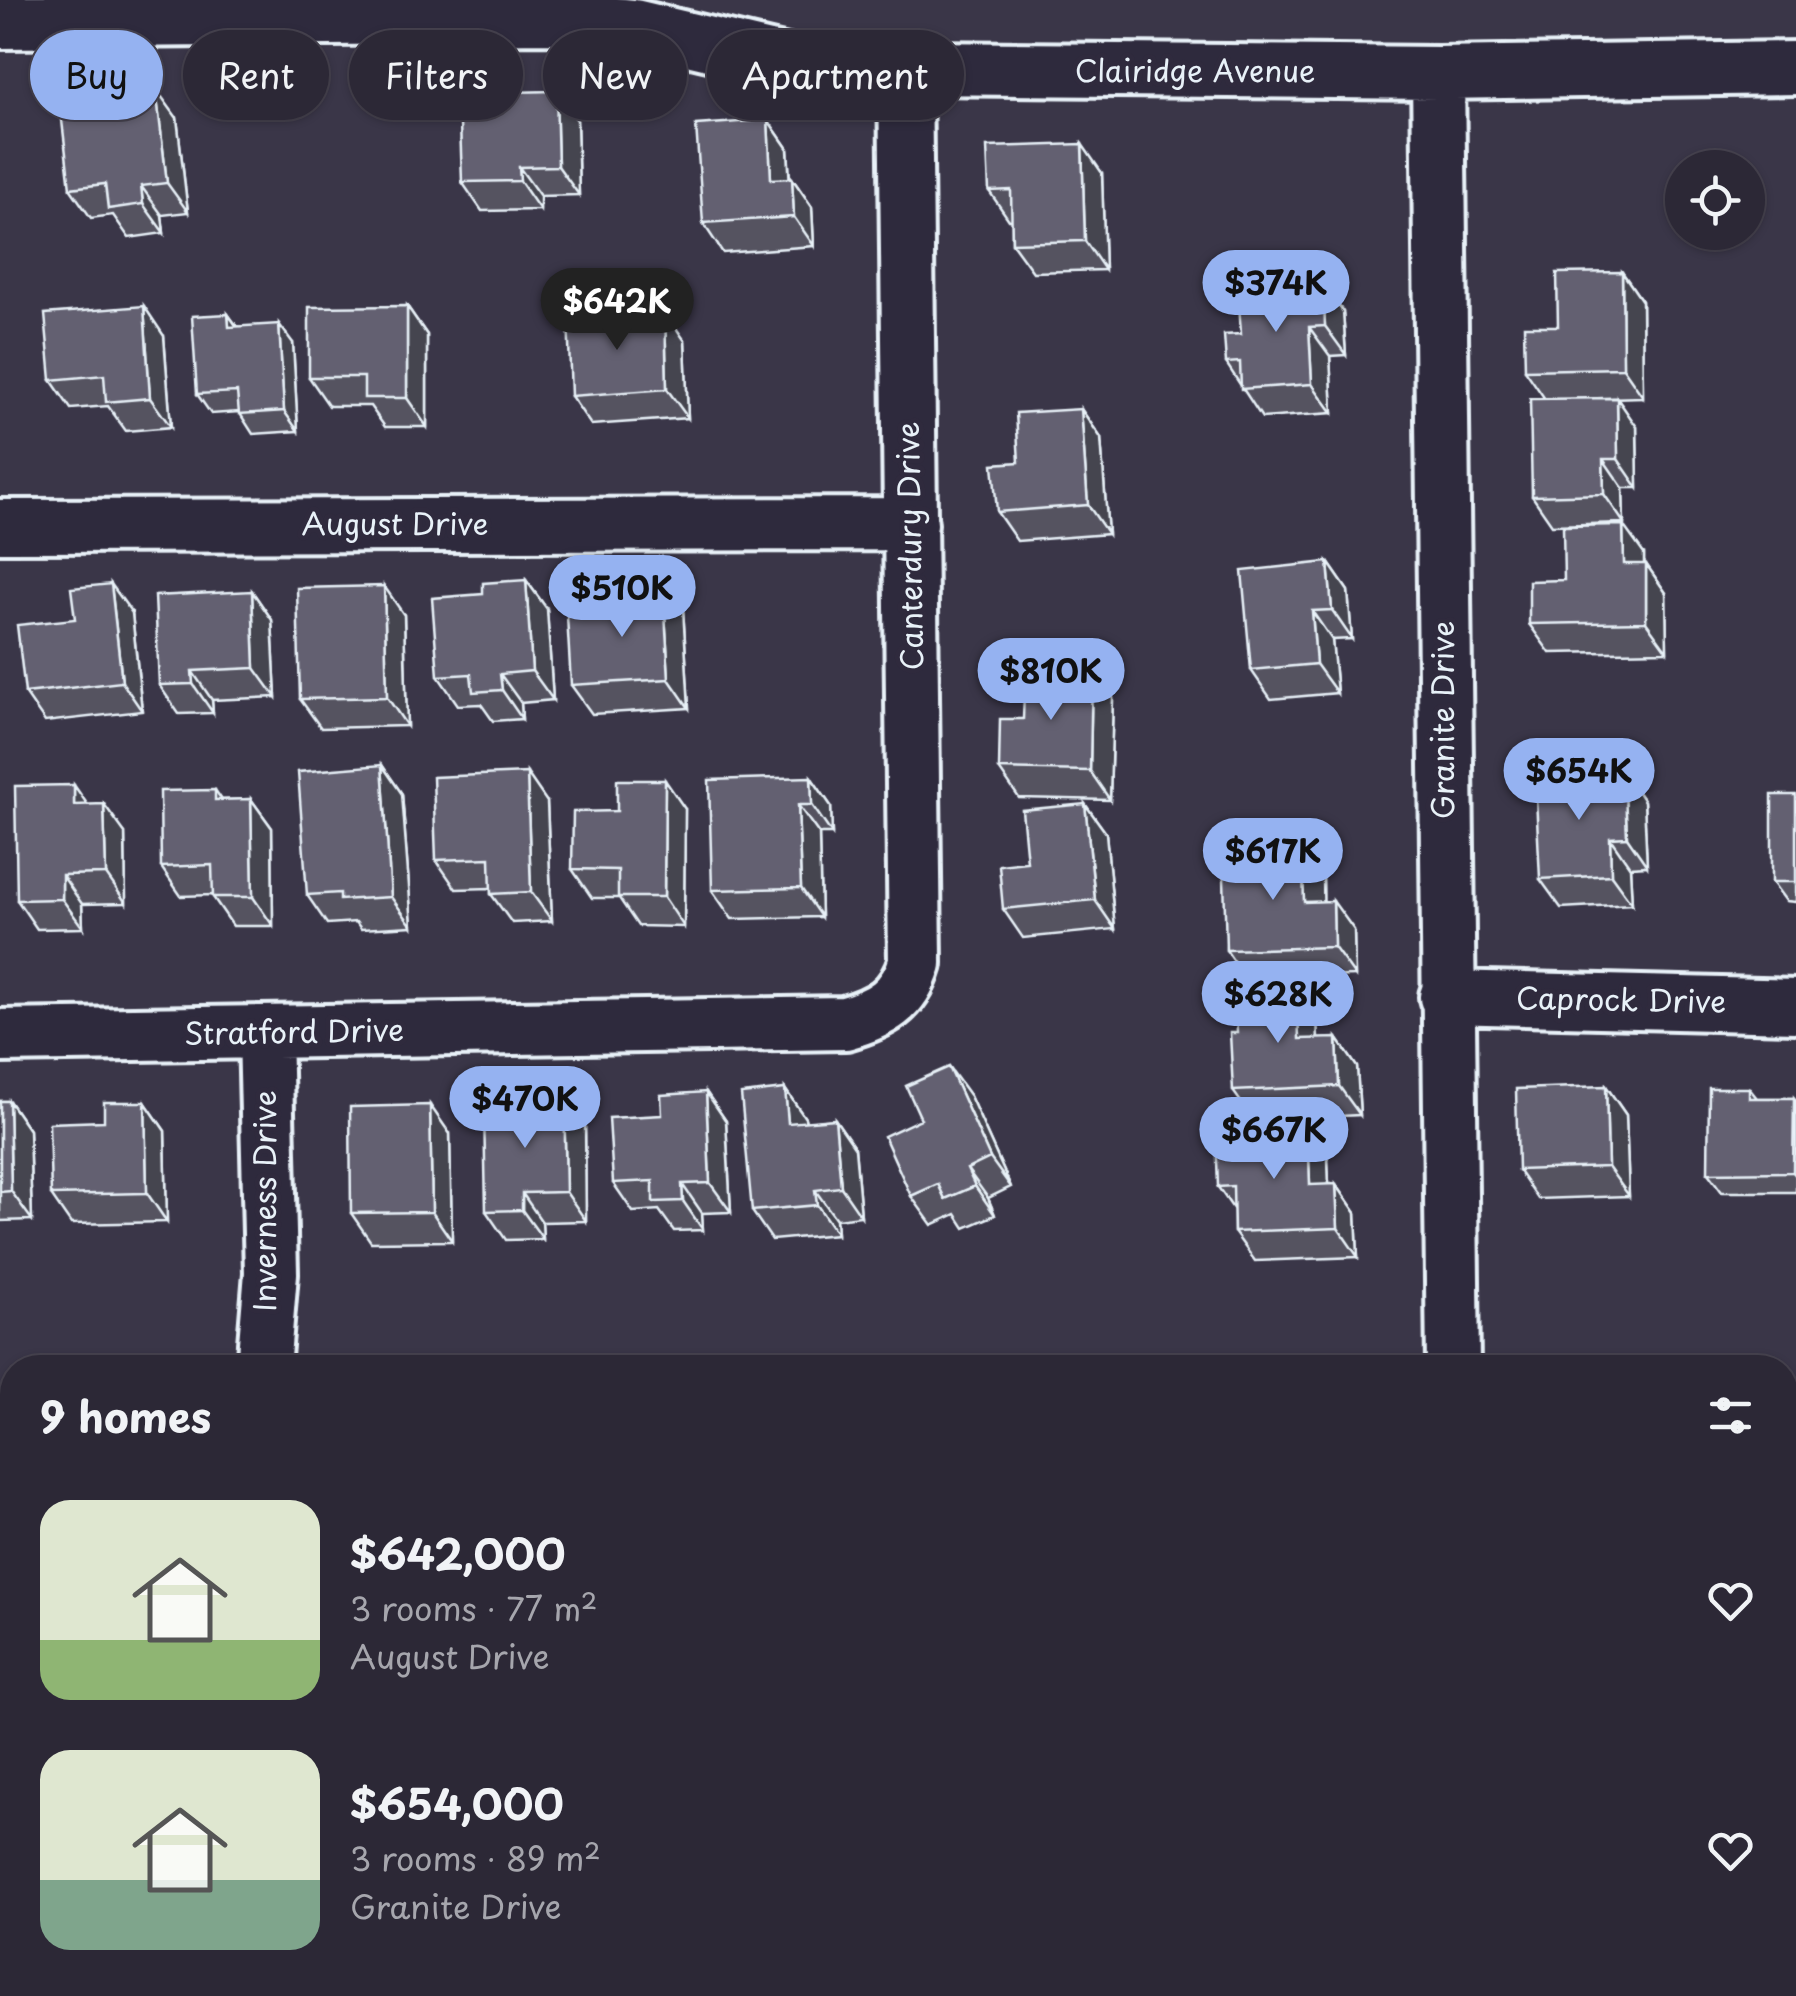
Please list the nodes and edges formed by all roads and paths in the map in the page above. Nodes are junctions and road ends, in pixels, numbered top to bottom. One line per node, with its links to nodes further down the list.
1 (0, 22): 2 (street, Clairidge Avenue)
2 (707, 44)
3 (1796, 68): 5 (street, Clairidge Avenue)
4 (964, 71): 5 (street, Clairidge Avenue)
5 (1438, 72): 9 (street, Granite Drive)
6 (906, 120): 7 (street, Canterdury Drive)
7 (910, 524): 8 (street, August Drive); 11 (street, Canterdury Drive)
8 (0, 526)
9 (1446, 997): 10 (street, Caprock Drive); 15 (street, Granite Drive)
10 (1796, 1006)
11 (885, 1010): 12 (street, Stratford Drive)
12 (265, 1034): 13 (street, Stratford Drive); 14 (street, Inverness Drive)
13 (0, 1036)
14 (264, 1355)
15 (1453, 1355)

